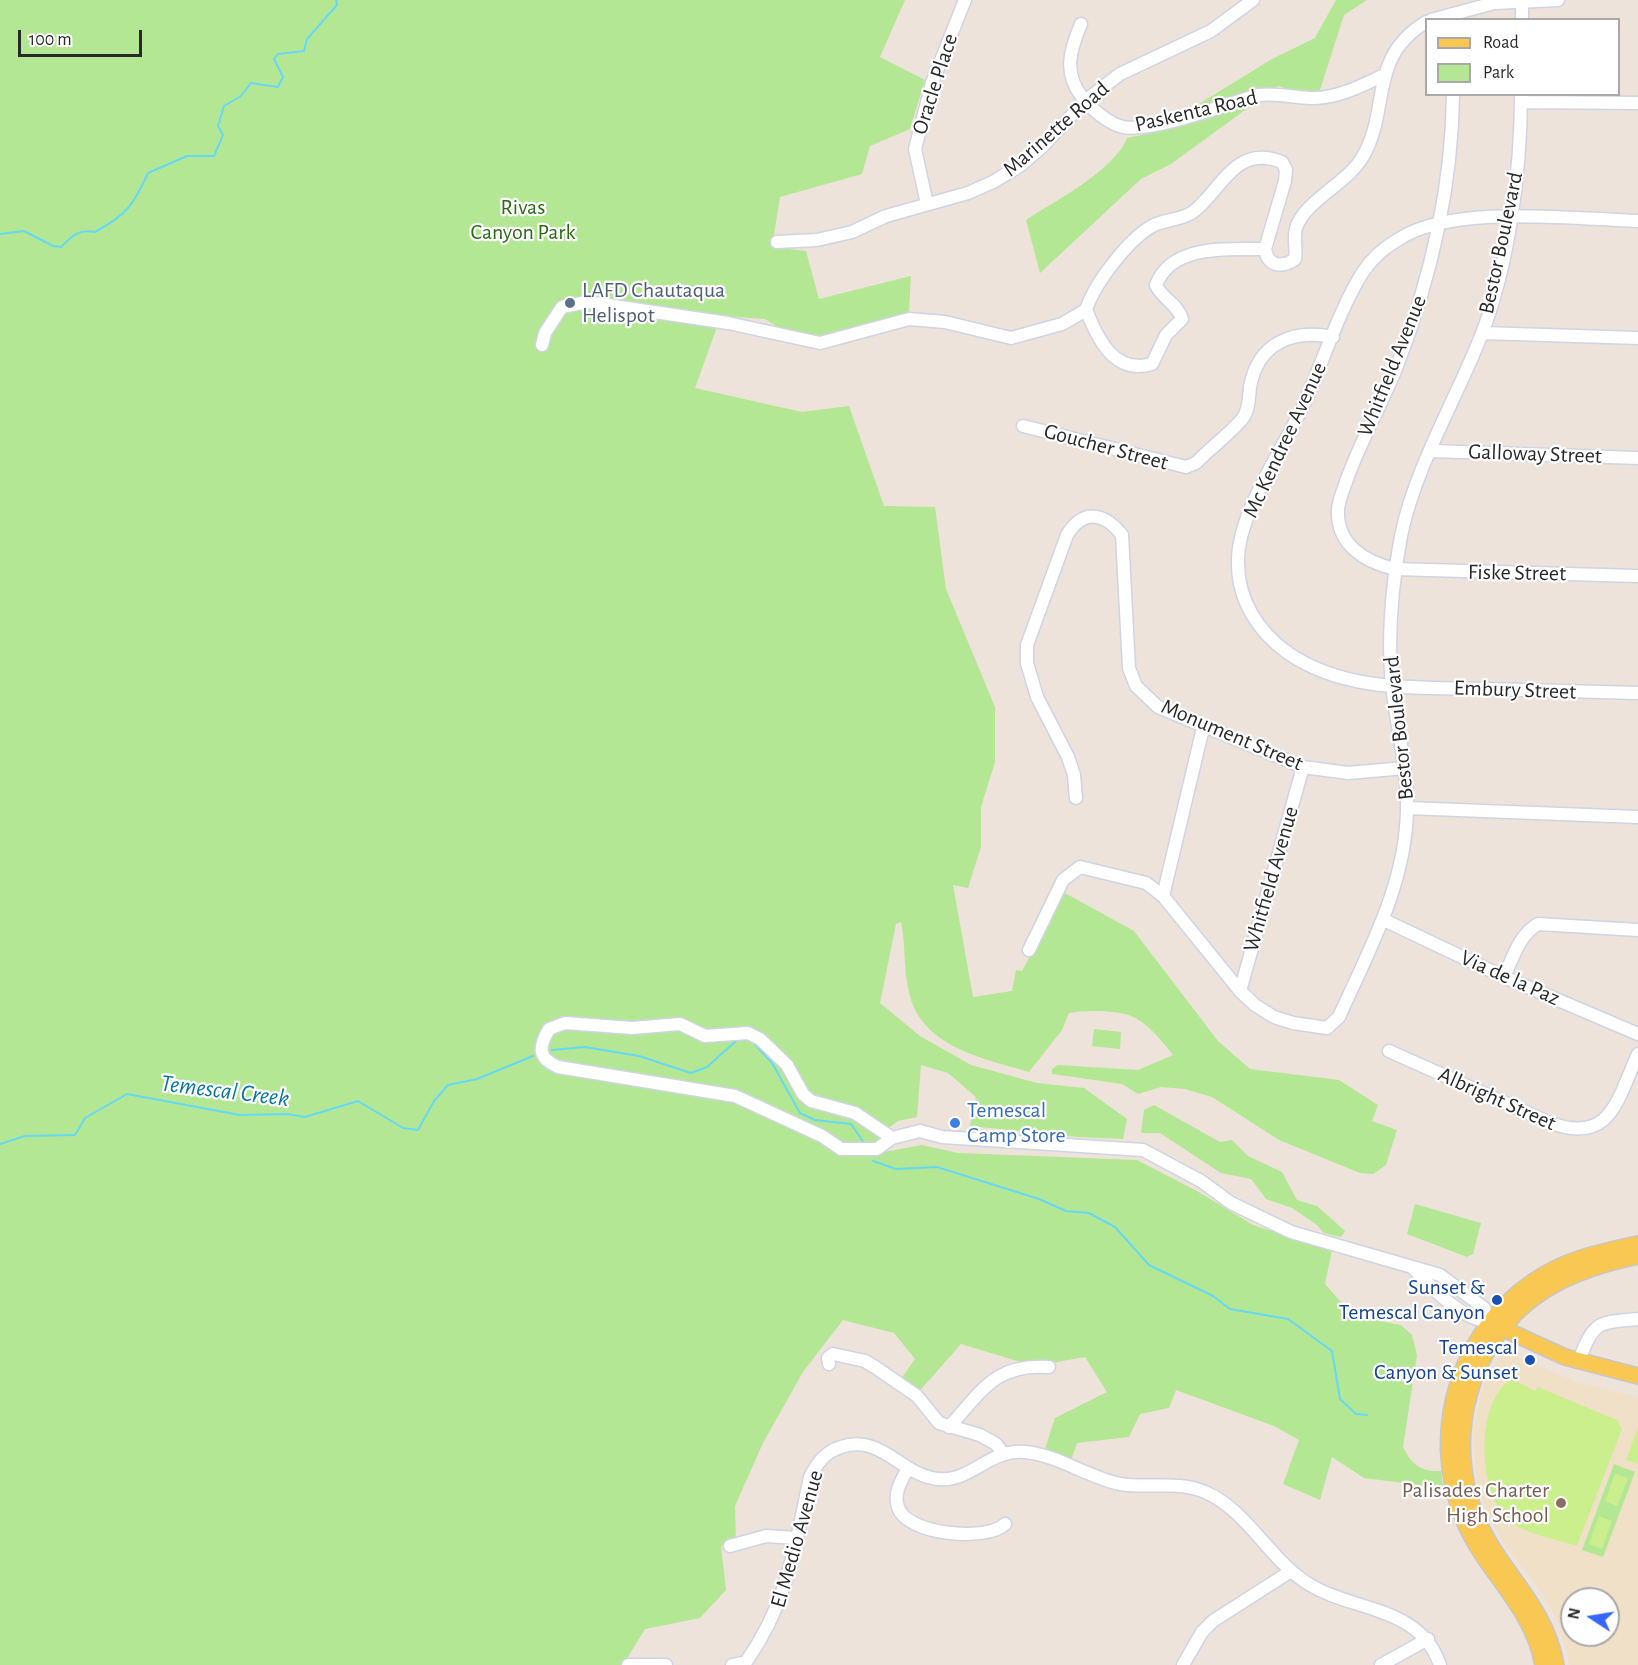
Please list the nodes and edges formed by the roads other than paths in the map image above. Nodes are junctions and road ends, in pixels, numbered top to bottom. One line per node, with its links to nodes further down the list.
1 (965, 0): 14 (street, Oracle Place)
2 (1253, 0): 12 (street, Marinette Road)
3 (1558, 0): 4 (street)
4 (1522, 2): 5 (street); 6 (street)
5 (1454, 16)
6 (1522, 18)
7 (1425, 23): 9 (street)
8 (1081, 24): 12 (street)
9 (1384, 75): 12 (street, Paskenta Road); 19 (street)
10 (1453, 96): 17 (street, Whitfield Avenue)
11 (1521, 98): 13 (street); 15 (street, Bestor Boulevard)
12 (1085, 101): 14 (street, Marinette Road)
13 (1638, 104)
14 (927, 204): 18 (street, Marinette Road)
15 (1511, 217): 16 (street, Mc Kendree Avenue); 17 (street, Mc Kendree Avenue); 21 (street, Bestor Boulevard)
16 (1638, 221)
17 (1440, 222): 22 (street, Mc Kendree Avenue); 28 (street, Whitfield Avenue)
18 (777, 242)
19 (1265, 249): 20 (street); 20 (street)
20 (1086, 310): 24 (street)
21 (1482, 333): 23 (street); 26 (street, Bestor Boulevard)
22 (1333, 337): 25 (street, Goucher Street); 30 (street, Mc Kendree Avenue)
23 (1638, 338)
24 (542, 345)
25 (1023, 426)
26 (1432, 451): 27 (street, Galloway Street); 28 (street, Bestor Boulevard)
27 (1638, 458)
28 (1395, 569): 29 (street, Fiske Street); 30 (street, Bestor Boulevard)
29 (1638, 576)
30 (1392, 686): 31 (street, Embury Street); 34 (street, Bestor Boulevard)
31 (1638, 693)
32 (1203, 728): 33 (street, Monument Street); 35 (street, Monument Street); 38 (street)
33 (1303, 766): 34 (street, Monument Street); 43 (street, Whitfield Avenue)
34 (1405, 768): 36 (street, Bestor Boulevard)
35 (1076, 798)
36 (1407, 808): 37 (street); 39 (street, Bestor Boulevard)
37 (1638, 817)
38 (1163, 896): 41 (street, Bestor Boulevard); 43 (street, Bestor Boulevard)
39 (1384, 920): 42 (street, Via de la Paz); 43 (street, Bestor Boulevard)
40 (1638, 930): 42 (street)
41 (1029, 950)
42 (1504, 977): 44 (street, Via de la Paz)
43 (1240, 991)
44 (1638, 1034)
45 (1389, 1051): 46 (street, Albright Street)
46 (1638, 1054)
47 (892, 1138): 47 (street); 51 (street)
48 (1638, 1245): 51 (main road)
49 (1638, 1256): 51 (main road)
50 (1638, 1319): 52 (street)
51 (1496, 1325): 52 (main road); 71 (main road); 72 (main road)
52 (1578, 1362): 55 (main road)
53 (829, 1364): 56 (street)
54 (1049, 1367): 56 (street)
55 (1638, 1376)
56 (949, 1427): 57 (street)
57 (1002, 1452): 58 (street, El Medio Avenue); 62 (street)
58 (908, 1468): 59 (street); 60 (street, El Medio Avenue)
59 (1005, 1524)
60 (797, 1538): 61 (street); 64 (street, El Medio Avenue)
61 (730, 1546)
62 (1291, 1571): 63 (street); 68 (street)
63 (1428, 1639): 69 (street); 70 (street)
64 (747, 1663): 67 (street, El Medio Avenue)
65 (628, 1665): 66 (street)
66 (666, 1665)
67 (732, 1665)
68 (1183, 1665)
69 (1381, 1665)
70 (1440, 1665)
71 (1544, 1665)
72 (1556, 1665)

